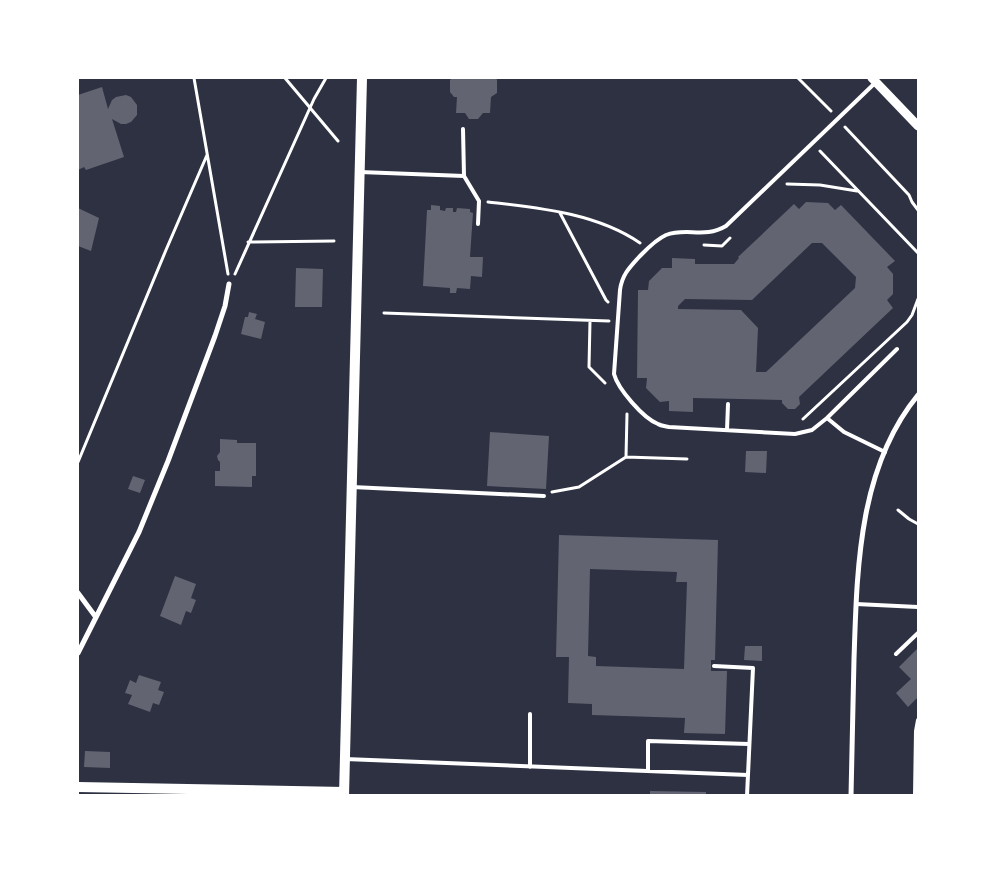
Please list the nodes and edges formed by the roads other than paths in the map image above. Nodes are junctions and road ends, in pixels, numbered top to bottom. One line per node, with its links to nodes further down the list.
1 (362, 78): 5 (main road)
2 (875, 80): 3 (street); 13 (lane)
3 (918, 126)
4 (463, 129): 6 (lane)
5 (360, 172): 6 (lane); 15 (main road)
6 (464, 176): 7 (lane)
7 (478, 224)
8 (229, 284): 20 (street)
9 (897, 349): 12 (lane)
10 (918, 395): 14 (street)
11 (728, 404): 13 (lane)
12 (827, 418): 13 (lane); 14 (lane)
13 (727, 430)
14 (886, 452): 18 (street)
15 (352, 487): 16 (lane); 28 (main road)
16 (544, 496)
17 (78, 593): 20 (street)
18 (856, 604): 19 (lane); 35 (street)
19 (918, 607)
20 (95, 616): 22 (street)
21 (918, 633): 23 (lane)
22 (78, 654)
23 (896, 654)
24 (714, 666): 27 (lane)
25 (530, 714): 29 (lane)
26 (918, 720): 36 (lane)
27 (749, 744): 30 (lane); 31 (lane)
28 (345, 759): 29 (lane); 33 (main road)
29 (530, 767): 30 (lane)
30 (648, 771): 31 (lane)
31 (748, 776): 34 (lane)
32 (78, 787): 33 (main road)
33 (344, 794)
34 (747, 796)
35 (851, 796)
36 (915, 796)

